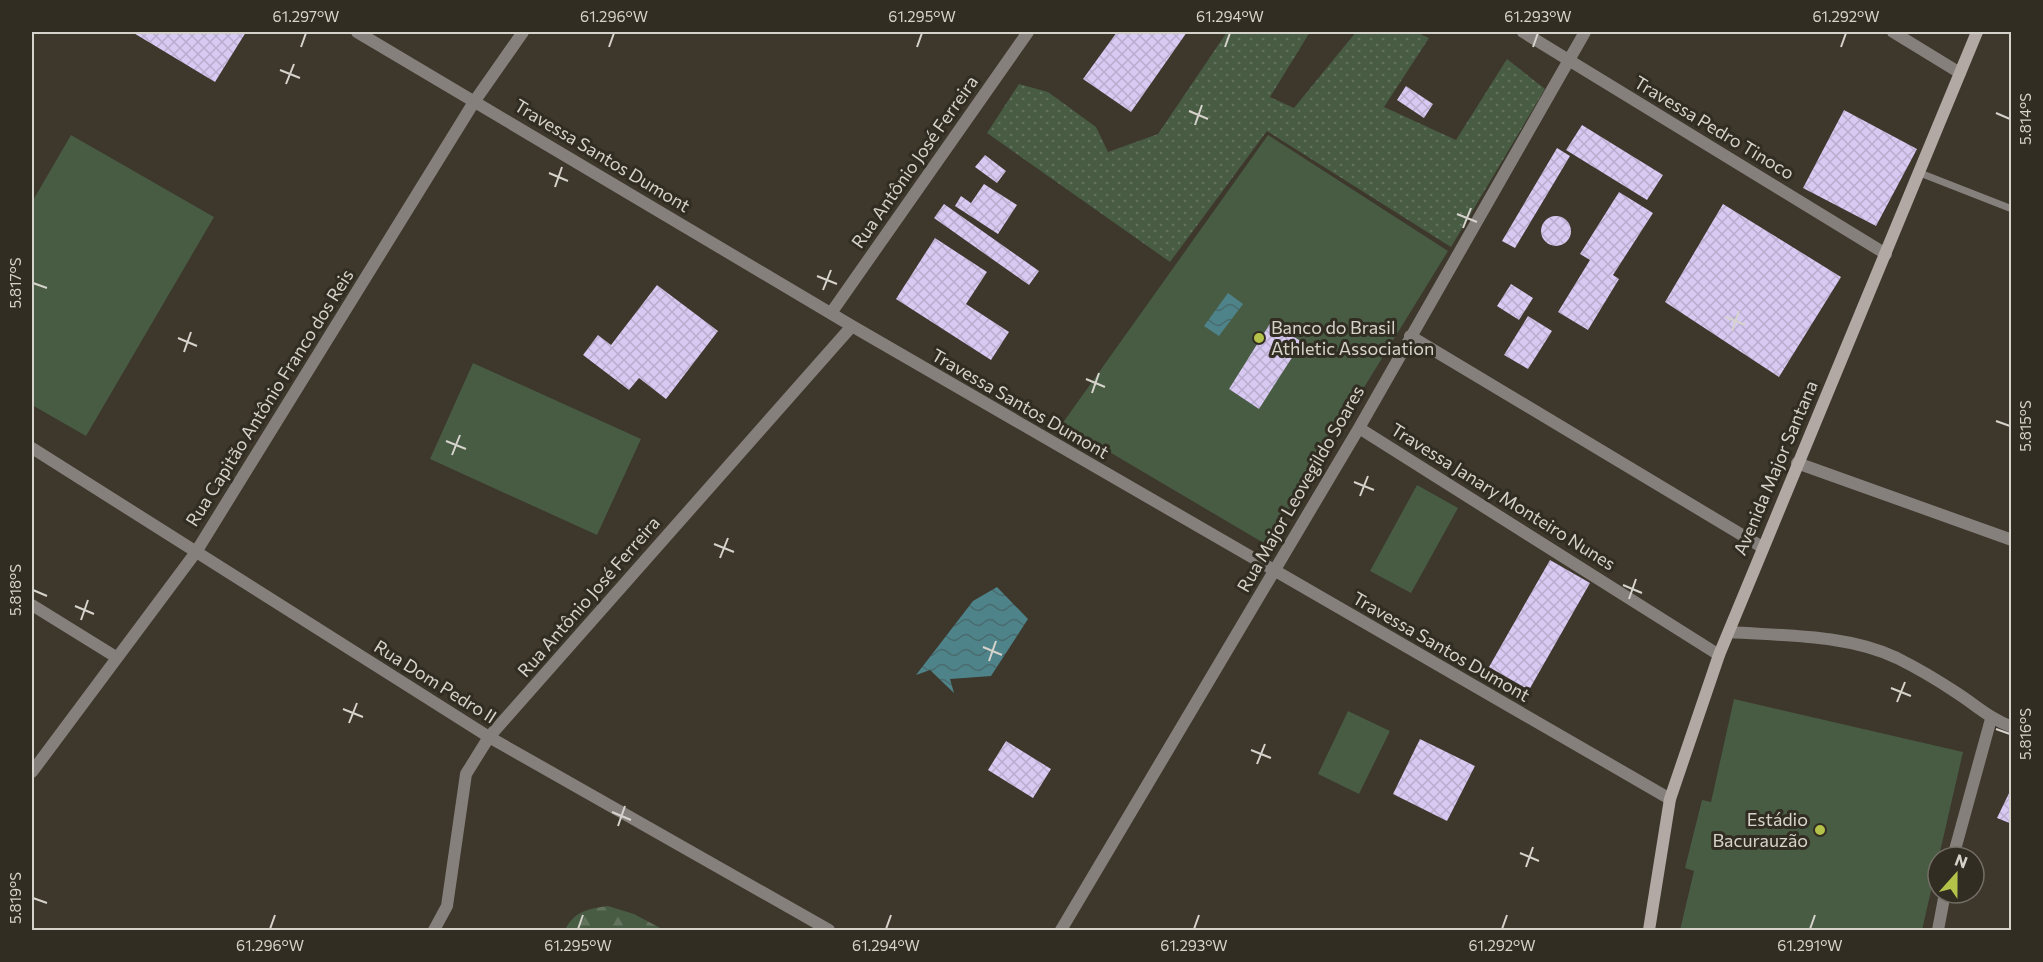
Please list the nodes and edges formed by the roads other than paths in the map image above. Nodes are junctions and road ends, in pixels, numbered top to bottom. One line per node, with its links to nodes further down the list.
1 (357, 32): 10 (street, Travessa Santos Dumont)
2 (523, 32): 10 (street, Rua Capitão Antônio Franco dos Reis)
3 (1028, 32): 14 (street, Rua Antônio José Ferreira)
4 (1523, 32): 8 (street, Travessa Pedro Tinoco)
5 (1586, 32): 8 (street, Rua Major Leovegildo Soares)
6 (1893, 32): 9 (street)
7 (1977, 32): 9 (street, Avenida Major Santana)
8 (1568, 61): 13 (street, Travessa Pedro Tinoco); 16 (street, Rua Major Leovegildo Soares)
9 (1960, 73): 11 (street, Avenida Major Santana)
10 (474, 102): 14 (street, Travessa Santos Dumont); 22 (street, Rua Capitão Antônio Franco dos Reis)
11 (1920, 173): 12 (lane); 13 (street, Avenida Major Santana)
12 (2012, 208)
13 (1886, 254): 19 (street, Avenida Major Santana)
14 (831, 313): 15 (street, Travessa Santos Dumont)
15 (852, 326): 23 (street, Travessa Santos Dumont); 30 (street, Rua Antônio José Ferreira)
16 (1410, 336): 17 (street, Rua Major Leovegildo Soares); 21 (street)
17 (1359, 428): 23 (street, Rua Major Leovegildo Soares); 26 (street, Travessa Janary Monteiro Nunes)
18 (32, 448): 22 (street, Rua Dom Pedro II)
19 (1797, 463): 20 (street); 21 (street, Avenida Major Santana)
20 (2012, 540)
21 (1762, 547): 25 (street, Avenida Major Santana)
22 (196, 552): 27 (street, Rua Capitão Antônio Franco dos Reis); 30 (street, Rua Dom Pedro II)
23 (1274, 572): 32 (street, Travessa Santos Dumont); 37 (street, Rua Major Leovegildo Soares)
24 (32, 605): 27 (street)
25 (1729, 632): 26 (street, Avenida Major Santana); 28 (street)
26 (1719, 655): 32 (street, Avenida Major Santana)
27 (116, 657): 31 (street, Rua Capitão Antônio Franco dos Reis)
28 (1991, 719): 29 (street); 33 (street)
29 (2012, 727)
30 (489, 737): 35 (street, Rua Antônio José Ferreira); 36 (street, Rua Dom Pedro II)
31 (32, 772)
32 (1670, 799): 38 (street, Avenida Major Santana)
33 (1956, 845)
34 (1943, 905): 39 (street)
35 (434, 930)
36 (829, 930)
37 (1061, 930)
38 (1649, 930)
39 (1938, 930)

